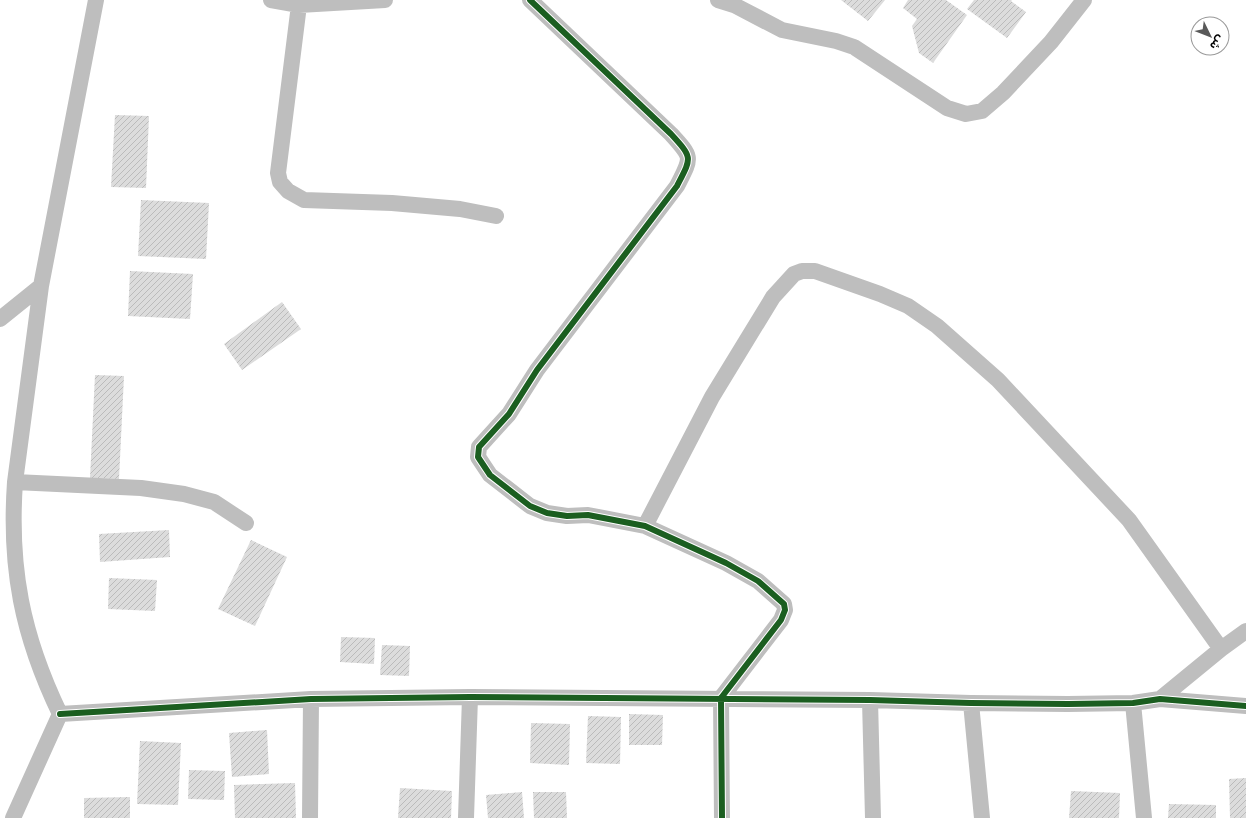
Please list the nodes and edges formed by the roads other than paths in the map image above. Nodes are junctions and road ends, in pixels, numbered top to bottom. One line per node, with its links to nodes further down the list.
1 (96, 0): 9 (street)
2 (271, 0): 7 (street)
3 (385, 0): 7 (street)
4 (530, 0): 13 (street)
5 (718, 0): 6 (street)
6 (1084, 0)
7 (299, 4): 8 (street)
8 (496, 216)
9 (41, 286): 10 (street); 11 (street)
10 (0, 319)
11 (15, 482): 12 (street); 24 (street)
12 (246, 523)
13 (645, 526): 15 (street); 17 (street)
14 (1246, 631): 15 (street)
15 (1221, 649): 19 (street)
16 (470, 697): 17 (street); 18 (street); 27 (street)
17 (721, 698): 20 (street); 28 (street)
18 (312, 699): 24 (street); 26 (street)
19 (1160, 699): 22 (street); 23 (street)
20 (870, 700): 21 (street); 29 (street)
21 (971, 703): 22 (street); 30 (street)
22 (1133, 703): 31 (street)
23 (1246, 706)
24 (60, 714): 25 (street)
25 (13, 818)
26 (310, 818)
27 (466, 818)
28 (722, 818)
29 (873, 818)
30 (982, 818)
31 (1144, 818)

